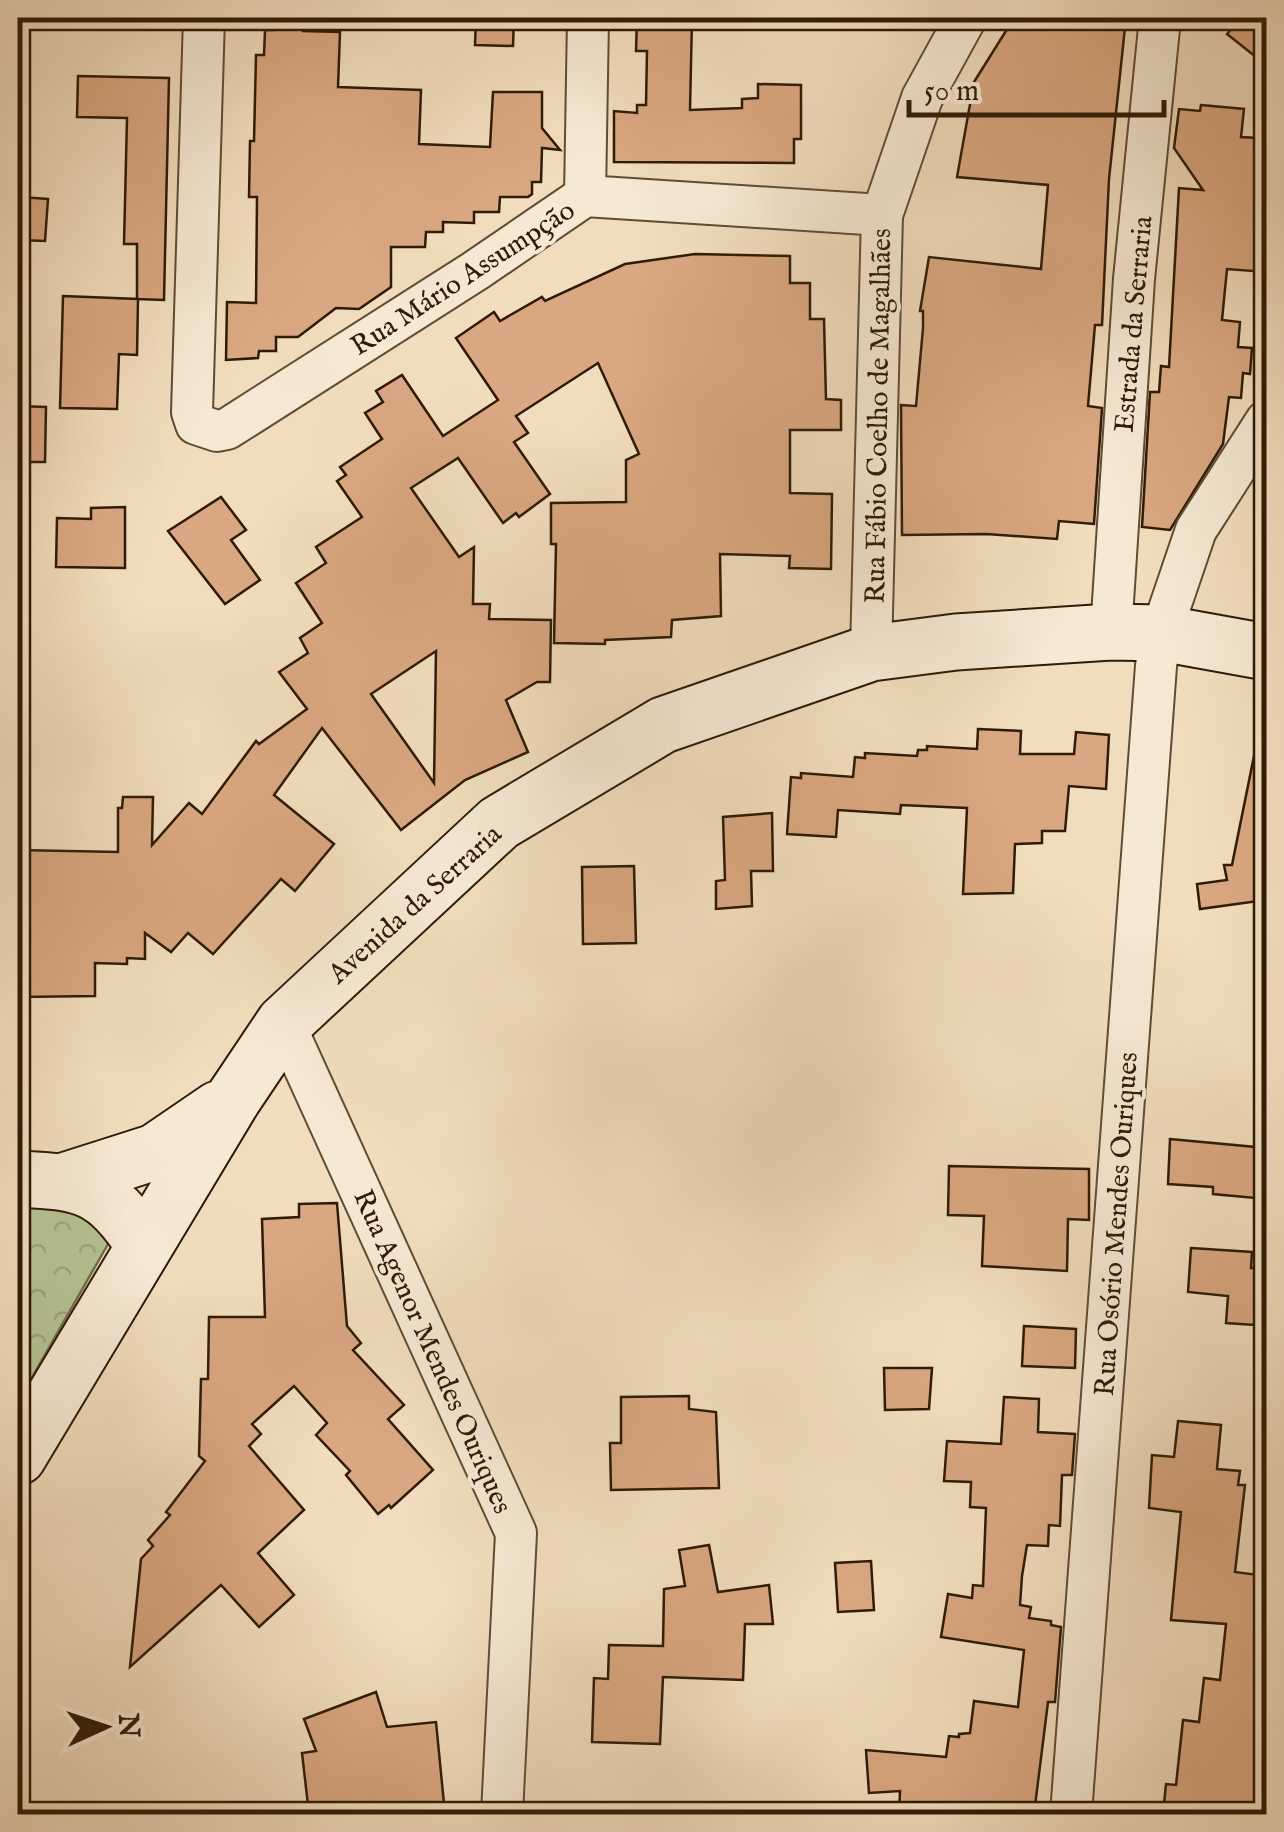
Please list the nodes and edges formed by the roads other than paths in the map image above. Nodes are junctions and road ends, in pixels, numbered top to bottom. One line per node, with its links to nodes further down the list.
1 (204, 18): 5 (street, Rua Mário Assumpção)
2 (588, 18): 5 (street)
3 (966, 18): 6 (street, Rua Fábio Coelho de Magalhães)
4 (1160, 18): 8 (street, Estrada da Serraria)
5 (585, 196): 6 (street, Rua Mário Assumpção)
6 (882, 216): 10 (street, Rua Fábio Coelho de Magalhães)
7 (1266, 421): 8 (street)
8 (1136, 632): 9 (main road, Avenida da Serraria); 10 (main road, Avenida da Serraria); 17 (street, Rua Osório Mendes Ouriques)
9 (1266, 652)
10 (871, 653): 11 (main road, Avenida da Serraria)
11 (284, 1023): 12 (main road, Avenida da Serraria); 16 (street, Rua Agenor Mendes Ouriques)
12 (234, 1100): 13 (main road); 14 (main road, Avenida da Serraria)
13 (41, 1180): 14 (main road)
14 (144, 1245): 15 (main road, Avenida da Serraria)
15 (18, 1457)
16 (502, 1814)
17 (1071, 1814)

